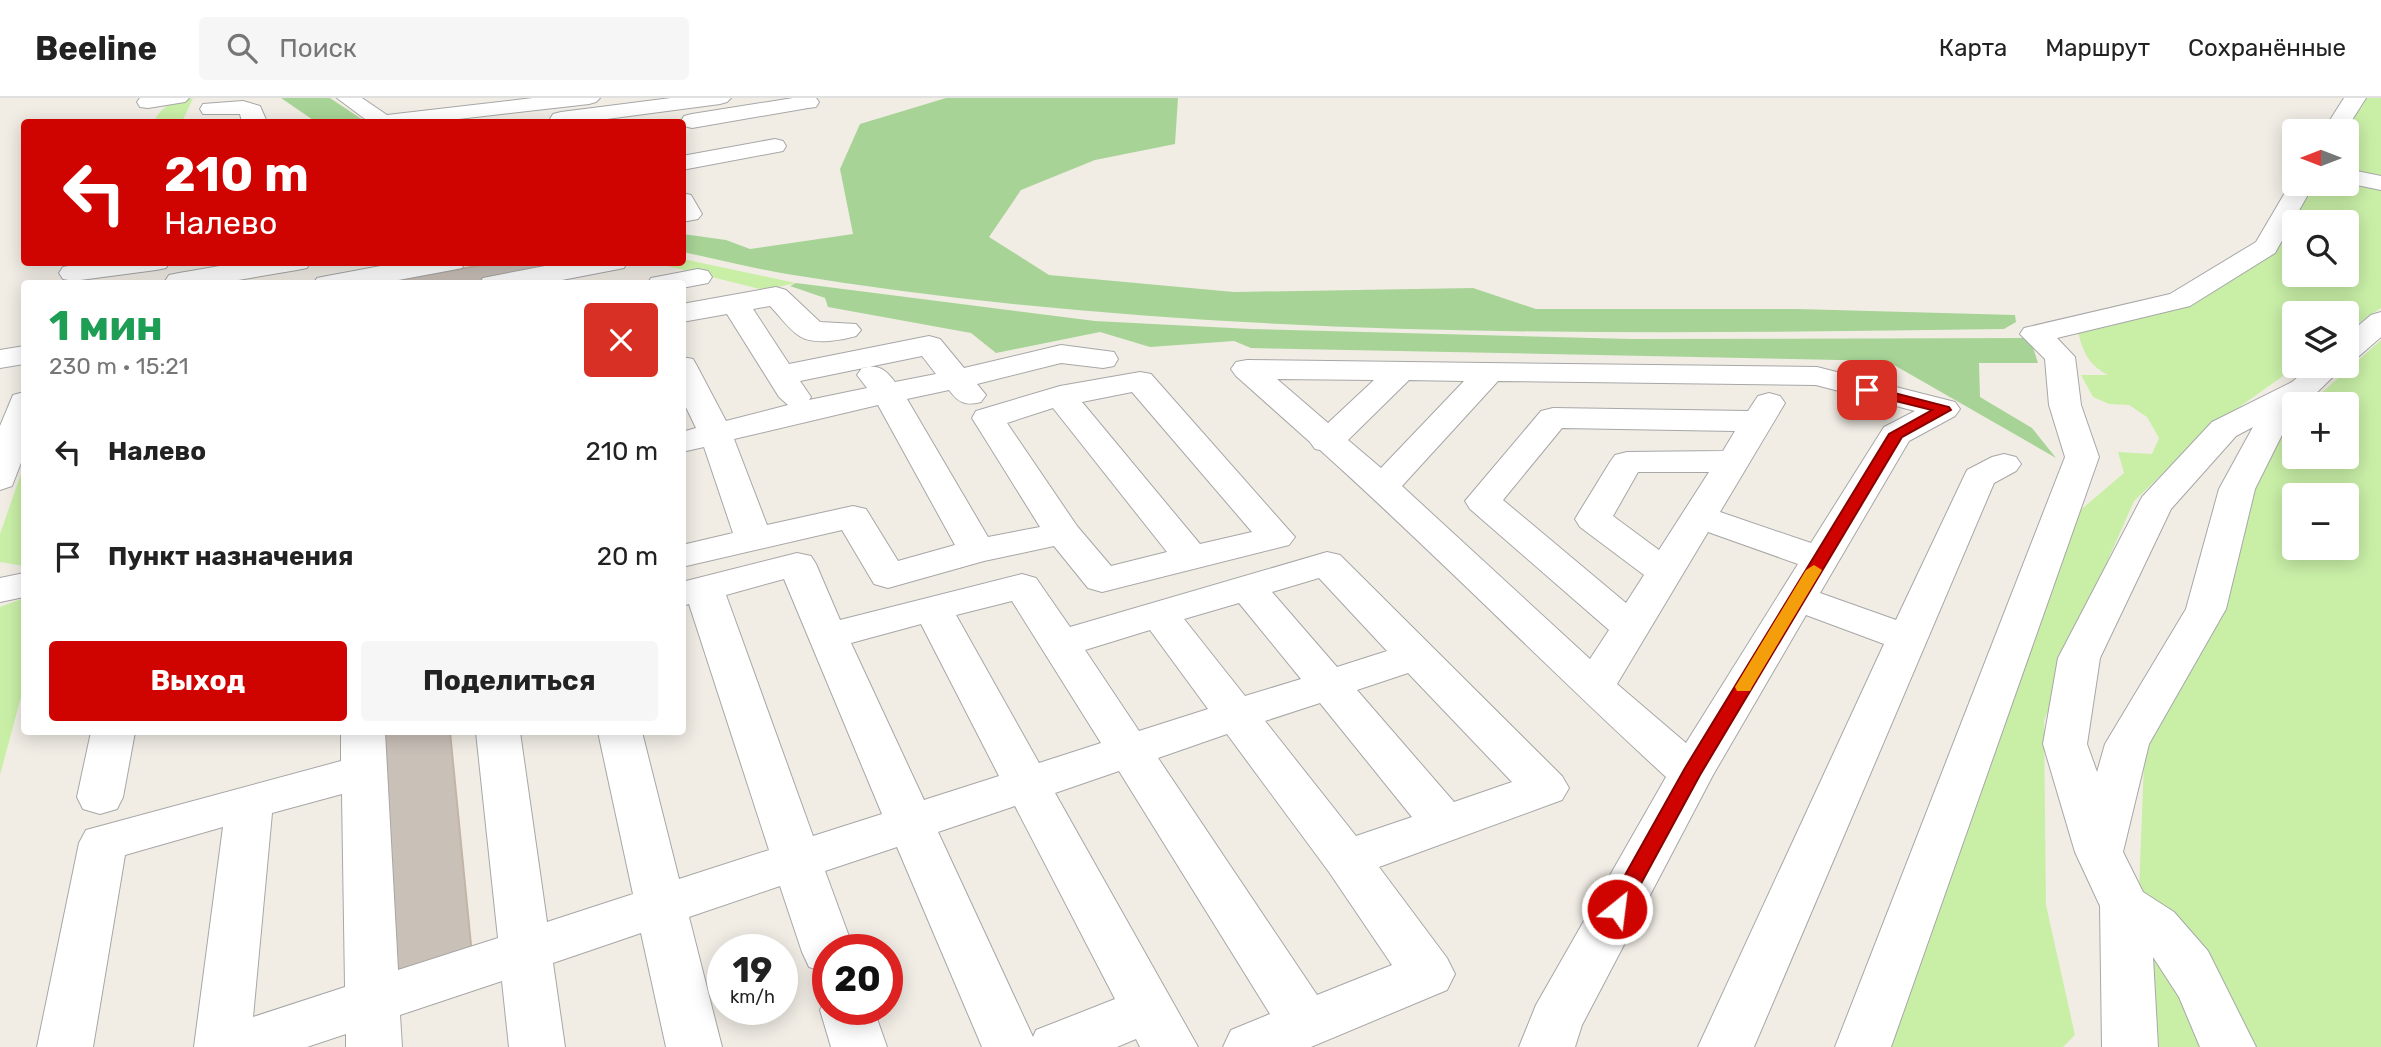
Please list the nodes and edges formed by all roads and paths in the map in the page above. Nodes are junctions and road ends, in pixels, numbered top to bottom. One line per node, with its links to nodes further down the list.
1 (178, 98): 6 (lane)
2 (438, 98): 8 (lane)
3 (589, 98): 14 (lane)
4 (720, 98): 10 (lane)
5 (2355, 98): 16 (lane)
6 (148, 100): 11 (lane)
7 (808, 102): 17 (lane)
8 (355, 103): 13 (lane)
9 (211, 109): 12 (lane)
10 (639, 110): 15 (lane)
11 (140, 119)
12 (248, 119)
13 (378, 119)
14 (408, 119)
15 (558, 119)
16 (2342, 119)
17 (686, 121)
18 (794, 124): 19 (lane)
19 (686, 142)
20 (775, 146): 21 (lane)
21 (686, 162)
22 (2359, 178): 23 (lane)
23 (2381, 183)
24 (2295, 196): 119 (lane)
25 (126, 266): 29 (lane)
26 (264, 266): 30 (lane)
27 (429, 266): 32 (lane)
28 (592, 266): 33 (lane)
29 (73, 273)
30 (180, 276)
31 (698, 277): 34 (lane)
32 (350, 280)
33 (516, 280)
34 (682, 280)
35 (735, 304): 36 (lane); 39 (lane); 46 (lane)
36 (686, 312)
37 (2381, 321): 38 (lane)
38 (2359, 340)
39 (854, 344): 46 (lane); 50 (lane); 51 (lane)
40 (21, 356): 41 (lane)
41 (0, 359)
42 (1103, 359): 50 (lane)
43 (1401, 371): 44 (lane); 59 (lane); 59 (lane)
44 (1490, 372): 47 (lane); 63 (lane)
45 (686, 374): 57 (lane)
46 (782, 375): 53 (lane)
47 (1789, 375): 56 (lane); 69 (lane)
48 (2314, 378): 97 (lane)
49 (2315, 378): 97 (lane)
50 (958, 379): 51 (lane); 55 (lane)
51 (887, 393): 53 (lane); 67 (lane)
52 (1060, 396): 55 (lane); 68 (lane); 68 (lane)
53 (802, 411): 57 (lane)
54 (21, 412): 62 (lane)
55 (988, 418): 65 (lane)
56 (1756, 421): 60 (lane); 78 (lane)
57 (716, 434): 58 (lane); 66 (lane)
58 (686, 441)
59 (1327, 442): 63 (lane)
60 (1735, 461): 64 (lane); 70 (lane)
61 (2004, 464): 80 (lane)
62 (0, 479)
63 (1382, 487): 84 (lane)
64 (1700, 517): 69 (lane); 70 (lane)
65 (1063, 533): 67 (lane); 68 (lane)
66 (753, 538): 67 (lane); 71 (lane)
67 (976, 551)
68 (1192, 559)
69 (1821, 559): 75 (lane)
70 (1665, 573): 78 (lane)
71 (690, 580): 79 (lane); 99 (lane)
72 (21, 586): 74 (lane)
73 (1247, 587): 77 (lane); 82 (lane); 83 (lane)
74 (0, 590)
75 (1797, 598): 80 (lane); 91 (lane)
76 (933, 609): 79 (lane); 81 (lane); 92 (lane)
77 (1159, 614): 81 (lane); 85 (lane)
78 (1630, 628): 84 (lane)
79 (827, 636): 95 (lane)
80 (1907, 638): 118 (lane)
81 (1059, 644): 89 (lane)
82 (1415, 656): 83 (lane); 96 (lane)
83 (1329, 684): 85 (lane); 96 (lane)
84 (1594, 687): 91 (lane)
85 (1236, 715): 89 (lane); 98 (lane)
86 (112, 735): 93 (lane)
87 (498, 735): 103 (lane)
88 (621, 735): 100 (lane)
89 (1130, 750): 92 (lane); 104 (lane)
90 (364, 751): 94 (lane); 105 (lane)
91 (1691, 773): 117 (lane)
92 (1027, 785): 95 (lane); 107 (lane)
93 (100, 797)
94 (250, 803): 108 (lane); 109 (lane)
95 (911, 823): 99 (lane); 114 (lane)
96 (1445, 824): 98 (lane)
97 (2099, 852): 101 (lane)
98 (1346, 859): 104 (lane)
99 (798, 861): 100 (lane); 102 (lane)
100 (661, 906): 103 (lane); 112 (lane)
101 (2125, 906): 120 (lane); 121 (lane)
102 (822, 934)
103 (525, 951): 105 (lane); 111 (lane)
104 (1307, 1024): 116 (lane)
105 (373, 1025): 110 (lane)
106 (852, 1025): 113 (lane)
107 (1159, 1028): 115 (lane)
108 (65, 1047)
109 (222, 1047)
110 (235, 1047)
111 (537, 1047)
112 (694, 1047)
113 (859, 1047)
114 (1010, 1047)
115 (1056, 1047)
116 (1251, 1047)
117 (1547, 1047)
118 (1726, 1047)
119 (1863, 1047)
120 (2130, 1047)
121 (2228, 1047)

